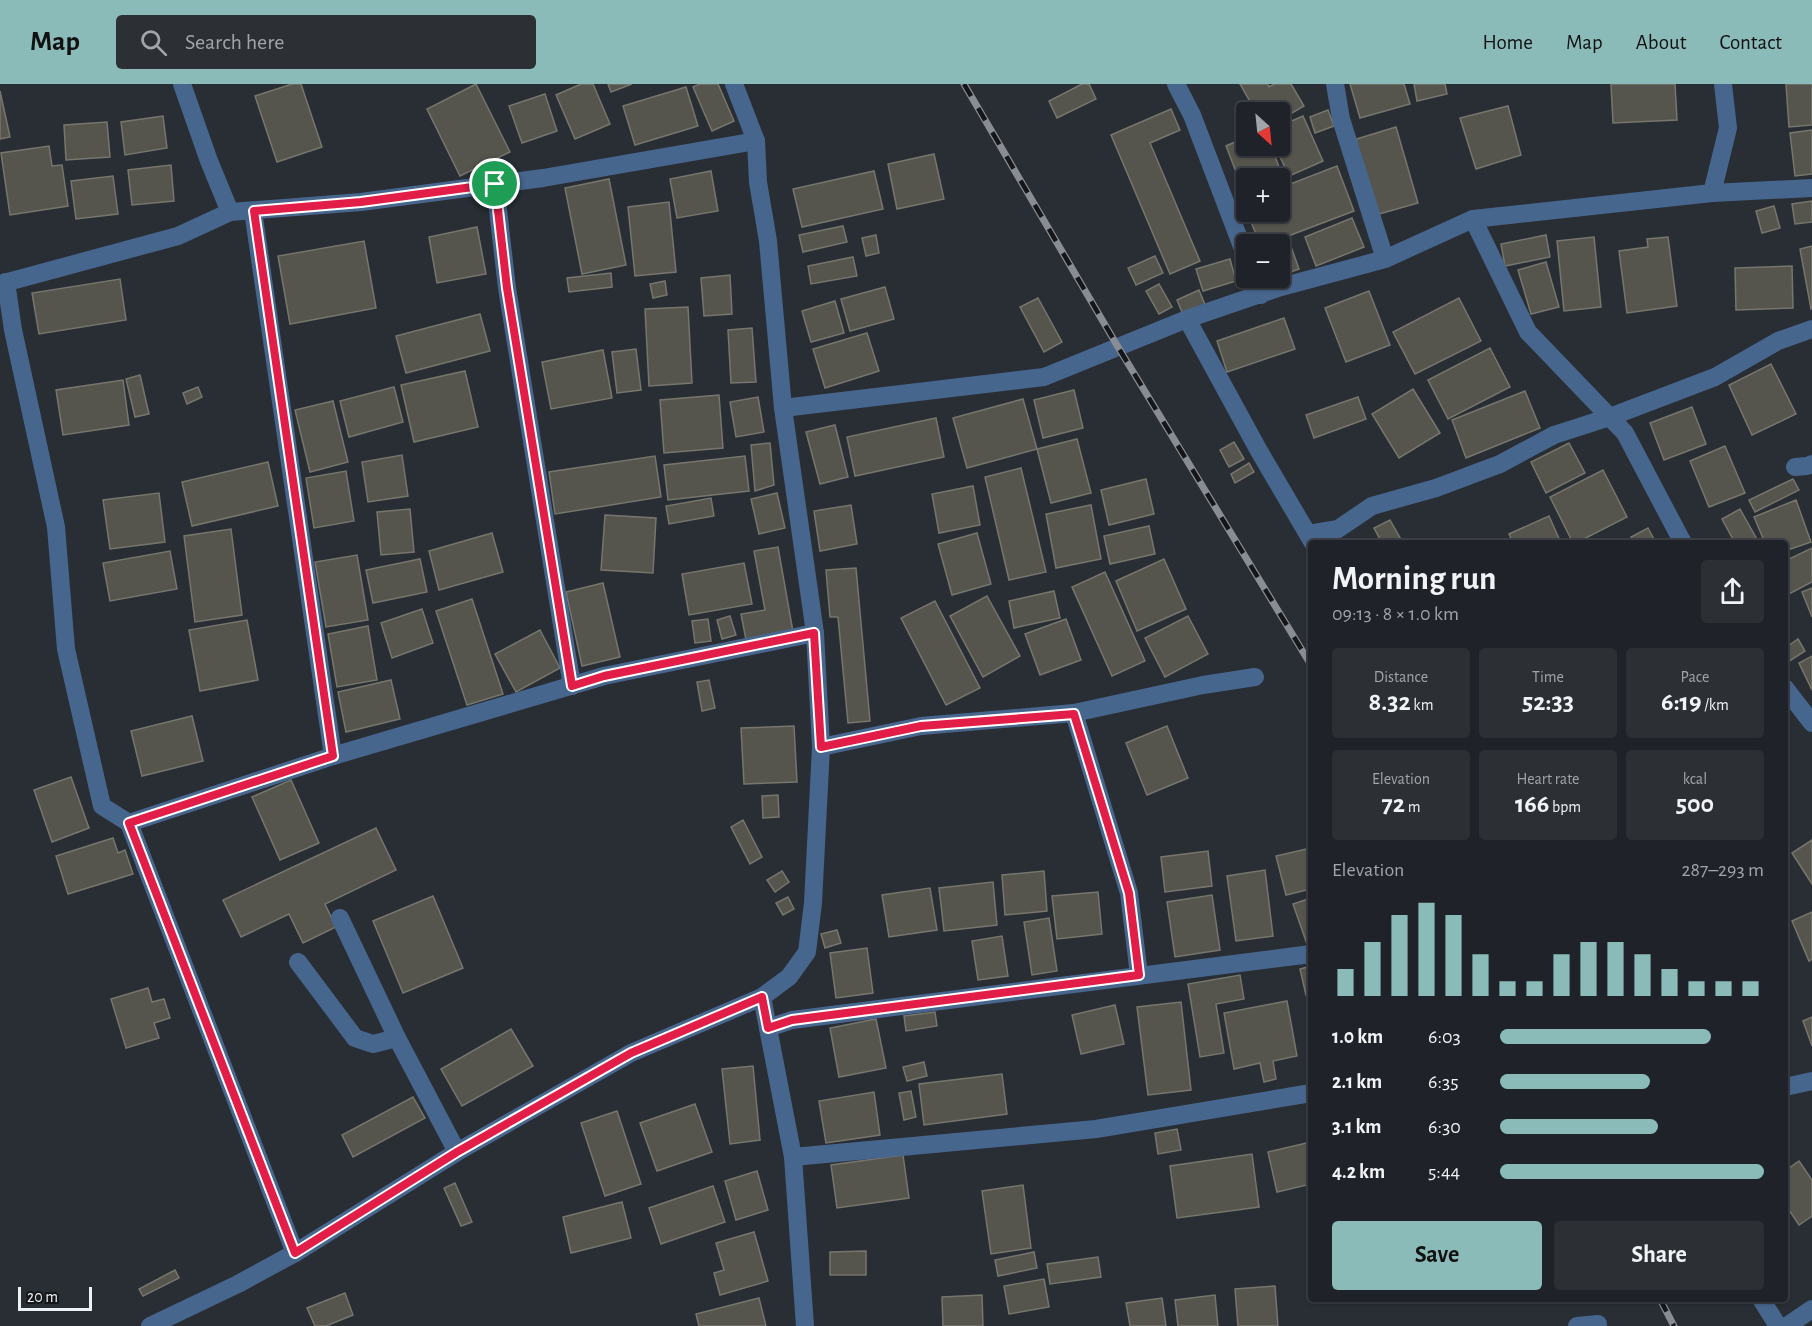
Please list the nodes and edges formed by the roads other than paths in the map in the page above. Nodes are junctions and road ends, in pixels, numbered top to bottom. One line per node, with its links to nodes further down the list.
1 (182, 84): 11 (street)
2 (734, 84): 6 (street)
3 (1176, 84): 13 (street)
4 (1335, 84): 14 (street)
5 (1723, 84): 9 (street)
6 (756, 141): 7 (street); 20 (street)
7 (495, 184): 10 (street); 26 (street)
8 (1812, 188): 9 (street)
9 (1712, 193): 12 (street)
10 (254, 211): 11 (street); 31 (street)
11 (230, 212): 15 (street)
12 (1473, 219): 14 (street); 21 (street)
13 (1237, 234)
14 (1384, 260): 17 (street)
15 (3, 283): 32 (street)
16 (1258, 288): 17 (street)
17 (1261, 295): 18 (street)
18 (1187, 319): 20 (street); 22 (street)
19 (1812, 329): 21 (street)
20 (783, 408): 24 (street)
21 (1610, 417): 22 (street); 23 (street)
22 (1311, 539)
23 (1681, 540)
24 (814, 633): 26 (street); 30 (street)
25 (1254, 677): 28 (street)
26 (572, 686): 31 (street)
27 (1788, 692): 29 (street)
28 (1074, 714): 30 (street); 36 (street)
29 (1812, 723)
30 (821, 747): 37 (street)
31 (333, 756): 32 (street)
32 (129, 823): 45 (street)
33 (340, 918): 39 (street)
34 (1308, 954): 36 (street)
35 (298, 962): 39 (street)
36 (1139, 975): 38 (street)
37 (762, 997): 38 (street); 43 (street)
38 (768, 1028): 44 (street)
39 (397, 1038): 43 (street)
40 (1812, 1081): 41 (street)
41 (1788, 1086)
42 (1308, 1094): 44 (street)
43 (457, 1152): 45 (street)
44 (793, 1156): 50 (street)
45 (295, 1253): 49 (street)
46 (1763, 1302): 52 (street)
47 (1812, 1309): 53 (street)
48 (1598, 1324): 51 (street)
49 (150, 1326)
50 (805, 1326)
51 (1577, 1326)
52 (1778, 1326)
53 (1788, 1326)

